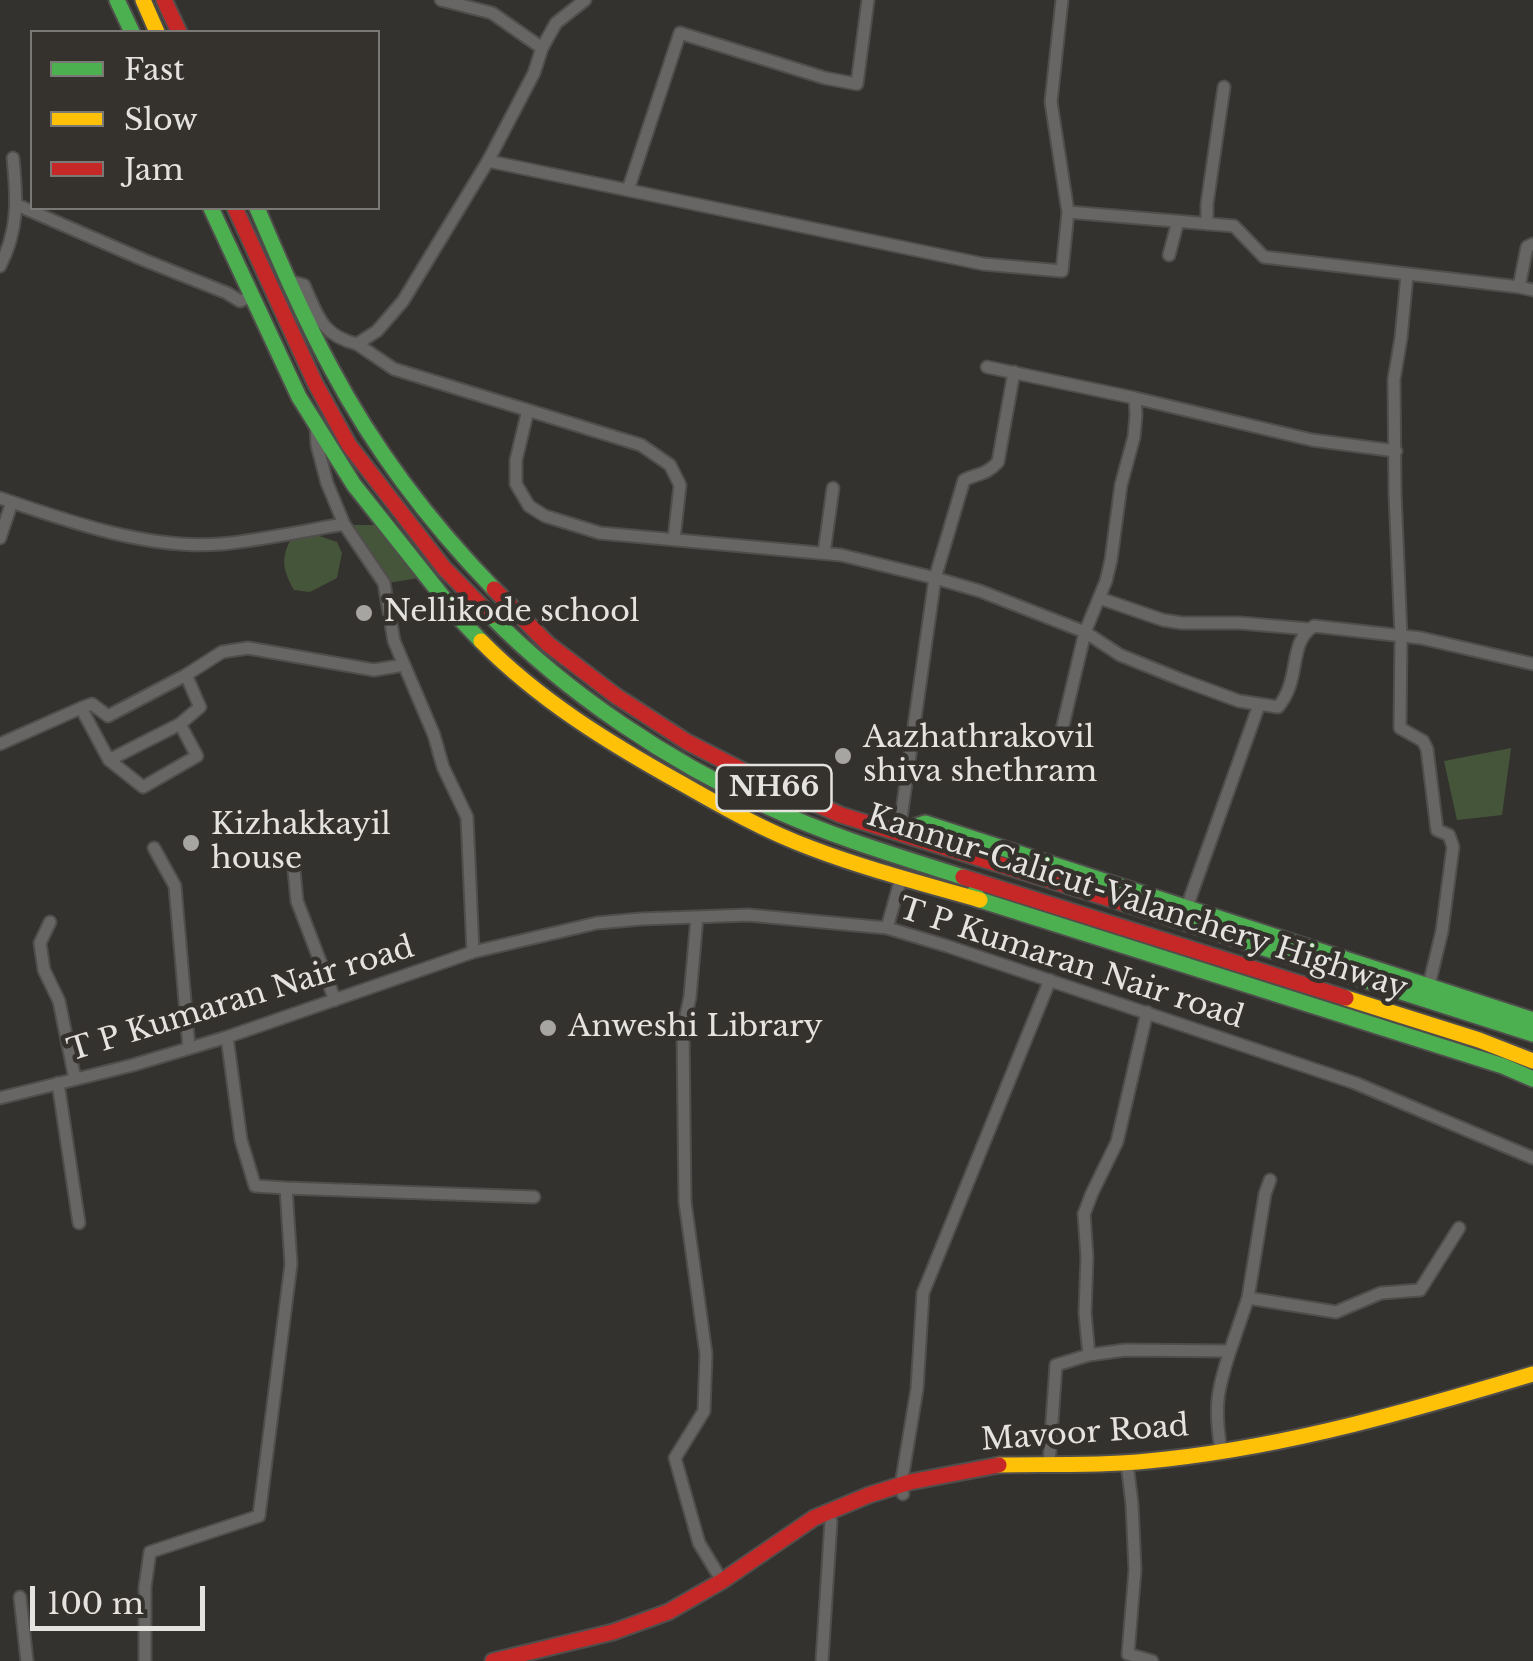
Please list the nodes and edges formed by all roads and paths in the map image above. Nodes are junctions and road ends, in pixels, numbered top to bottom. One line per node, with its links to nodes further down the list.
1 (117, 0): 9 (main road)
2 (143, 0): 10 (main road)
3 (164, 0): 11 (main road)
4 (440, 0): 8 (street)
5 (586, 0): 12 (street)
6 (868, 0): 16 (street)
7 (1062, 0): 21 (street)
8 (493, 6): 12 (street)
9 (131, 30)
10 (156, 30)
11 (178, 30)
12 (542, 48): 15 (street)
13 (1224, 88): 23 (street)
14 (13, 158): 17 (street)
15 (488, 162): 16 (street); 32 (street)
16 (628, 190): 21 (street)
17 (17, 205): 26 (street); 31 (street)
18 (212, 210): 31 (main road)
19 (235, 210): 62 (main road, Kannur-Calicut-Valanchery Highway / NH66)
20 (258, 210): 28 (main road, Kannur-Calicut-Valanchery Highway / NH66)
21 (1068, 212): 22 (street)
22 (1178, 221): 23 (street); 25 (street)
23 (1207, 224): 27 (street)
24 (1533, 244): 29 (street)
25 (1169, 256)
26 (0, 266)
27 (1407, 275): 29 (street); 38 (street)
28 (289, 281): 32 (street); 59 (main road, Kannur-Calicut-Valanchery Highway / NH66)
29 (1519, 287): 30 (street)
30 (1533, 290)
31 (252, 296): 37 (main road)
32 (357, 344): 36 (street)
33 (987, 367): 34 (street)
34 (1014, 372): 35 (street); 45 (street)
35 (1135, 398): 38 (street); 46 (street)
36 (528, 410): 43 (street); 43 (street)
37 (316, 424): 41 (street); 63 (main road)
38 (1396, 451): 49 (street)
39 (833, 488): 44 (street)
40 (6, 500): 41 (street); 42 (street)
41 (344, 524): 51 (street)
42 (0, 538)
43 (674, 539): 44 (street)
44 (824, 553): 45 (street)
45 (935, 578): 48 (street); 59 (street)
46 (1100, 598): 47 (street); 48 (street)
47 (1309, 629): 49 (street); 53 (street)
48 (1085, 632): 53 (street); 56 (street)
49 (1401, 636): 50 (street); 71 (street)
50 (1533, 664)
51 (404, 665): 52 (street); 69 (street)
52 (186, 675): 54 (street); 55 (street)
53 (1260, 705): 65 (street)
54 (82, 708): 57 (street); 58 (street)
55 (180, 724): 58 (street); 58 (street)
56 (1060, 738)
57 (0, 744)
58 (108, 760)
59 (899, 832): 71 (main road); 75 (main road, Kannur-Calicut-Valanchery Highway / NH66)
60 (154, 848): 77 (street)
61 (294, 870): 72 (street)
62 (963, 876): 64 (main road); 78 (main road, Kannur-Calicut-Valanchery Highway / NH66)
63 (901, 878): 64 (main road); 68 (street)
64 (980, 900): 80 (main road)
65 (1189, 901)
66 (698, 917): 68 (street, T P Kumaran Nair road); 69 (street, T P Kumaran Nair road); 99 (street)
67 (50, 922): 79 (street)
68 (887, 928): 70 (street, T P Kumaran Nair road)
69 (474, 952): 72 (street, T P Kumaran Nair road)
70 (1050, 980): 73 (street, T P Kumaran Nair road); 97 (street)
71 (1429, 985): 74 (main road)
72 (336, 1000): 76 (street, T P Kumaran Nair road)
73 (1147, 1012): 83 (street, T P Kumaran Nair road); 91 (street)
74 (1533, 1020)
75 (1533, 1034)
76 (227, 1037): 77 (street, T P Kumaran Nair road); 85 (street)
77 (189, 1048): 79 (street, T P Kumaran Nair road)
78 (1533, 1060)
79 (75, 1079): 81 (street, T P Kumaran Nair road)
80 (1533, 1079)
81 (58, 1084): 82 (street, T P Kumaran Nair road); 87 (street)
82 (0, 1098)
83 (1533, 1158)
84 (1270, 1180): 89 (street)
85 (286, 1188): 86 (street); 103 (street)
86 (534, 1197)
87 (78, 1224)
88 (1458, 1228): 89 (street)
89 (1248, 1298): 90 (street)
90 (1230, 1350): 91 (street); 94 (street)
91 (1089, 1355): 95 (street)
92 (1533, 1374): 94 (main road, Mavoor Road)
93 (1533, 1384): 96 (main road, Mavoor Road)
94 (1220, 1450): 96 (main road, Mavoor Road)
95 (1049, 1464): 96 (main road, Mavoor Road); 97 (main road, Mavoor Road)
96 (1128, 1468): 97 (main road, Mavoor Road); 101 (street)
97 (902, 1490): 98 (main road, Mavoor Road); 99 (main road, Mavoor Road)
98 (831, 1521): 105 (main road, Mavoor Road); 106 (street)
99 (722, 1581): 104 (main road, Mavoor Road)
100 (20, 1597): 102 (street)
101 (1128, 1658): 107 (street)
102 (27, 1661)
103 (144, 1661)
104 (494, 1661)
105 (538, 1661)
106 (822, 1661)
107 (1152, 1661)

